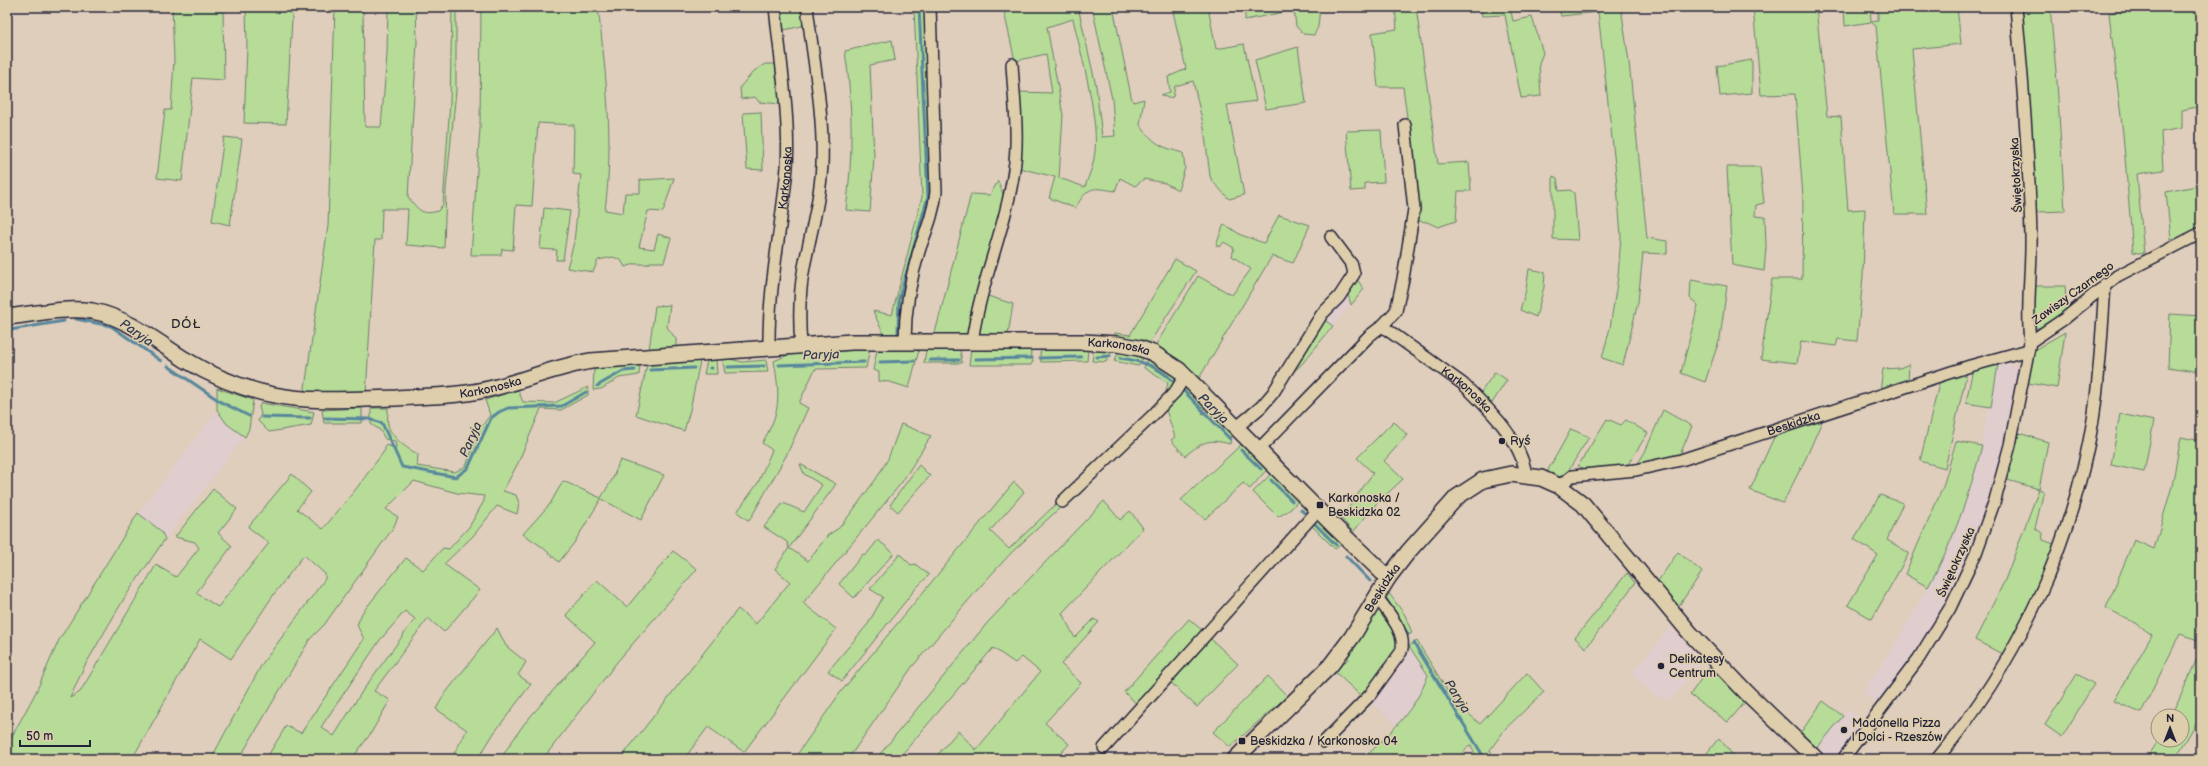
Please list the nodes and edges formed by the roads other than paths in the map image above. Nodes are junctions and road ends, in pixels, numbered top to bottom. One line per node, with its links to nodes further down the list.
1 (774, 7): 16 (street, Karkonoska)
2 (807, 7): 14 (street)
3 (930, 7): 12 (street)
4 (2016, 7): 15 (street, Świętokrzyska)
5 (1012, 64): 13 (street)
6 (1406, 125): 11 (street)
7 (2201, 232): 9 (street, Zawiszy Czarnego)
8 (1331, 237): 18 (street)
9 (2105, 284): 15 (street, Zawiszy Czarnego); 31 (street)
10 (7, 318): 16 (street, Karkonoska)
11 (1382, 326): 19 (street); 20 (street, Karkonoska)
12 (905, 342): 13 (street, Karkonoska); 14 (street, Karkonoska)
13 (972, 342): 17 (street, Karkonoska)
14 (801, 346): 16 (street, Karkonoska)
15 (2028, 346): 21 (street, Beskidzka); 30 (street, Świętokrzyska)
16 (768, 348)
17 (1185, 376): 18 (street, Karkonoska); 22 (street)
18 (1237, 427): 19 (street, Karkonoska)
19 (1258, 449): 23 (street, Karkonoska)
20 (1526, 475): 21 (street, Beskidzka); 24 (street, Beskidzka)
21 (1559, 486): 29 (street, Beskidzka)
22 (1062, 502)
23 (1318, 510): 24 (street, Karkonoska); 27 (street)
24 (1388, 578): 25 (street, Beskidzka)
25 (1377, 597): 26 (street); 28 (street, Beskidzka)
26 (1324, 742)
27 (1104, 748)
28 (1235, 759)
29 (1816, 759)
30 (1842, 759)
31 (1937, 759)

